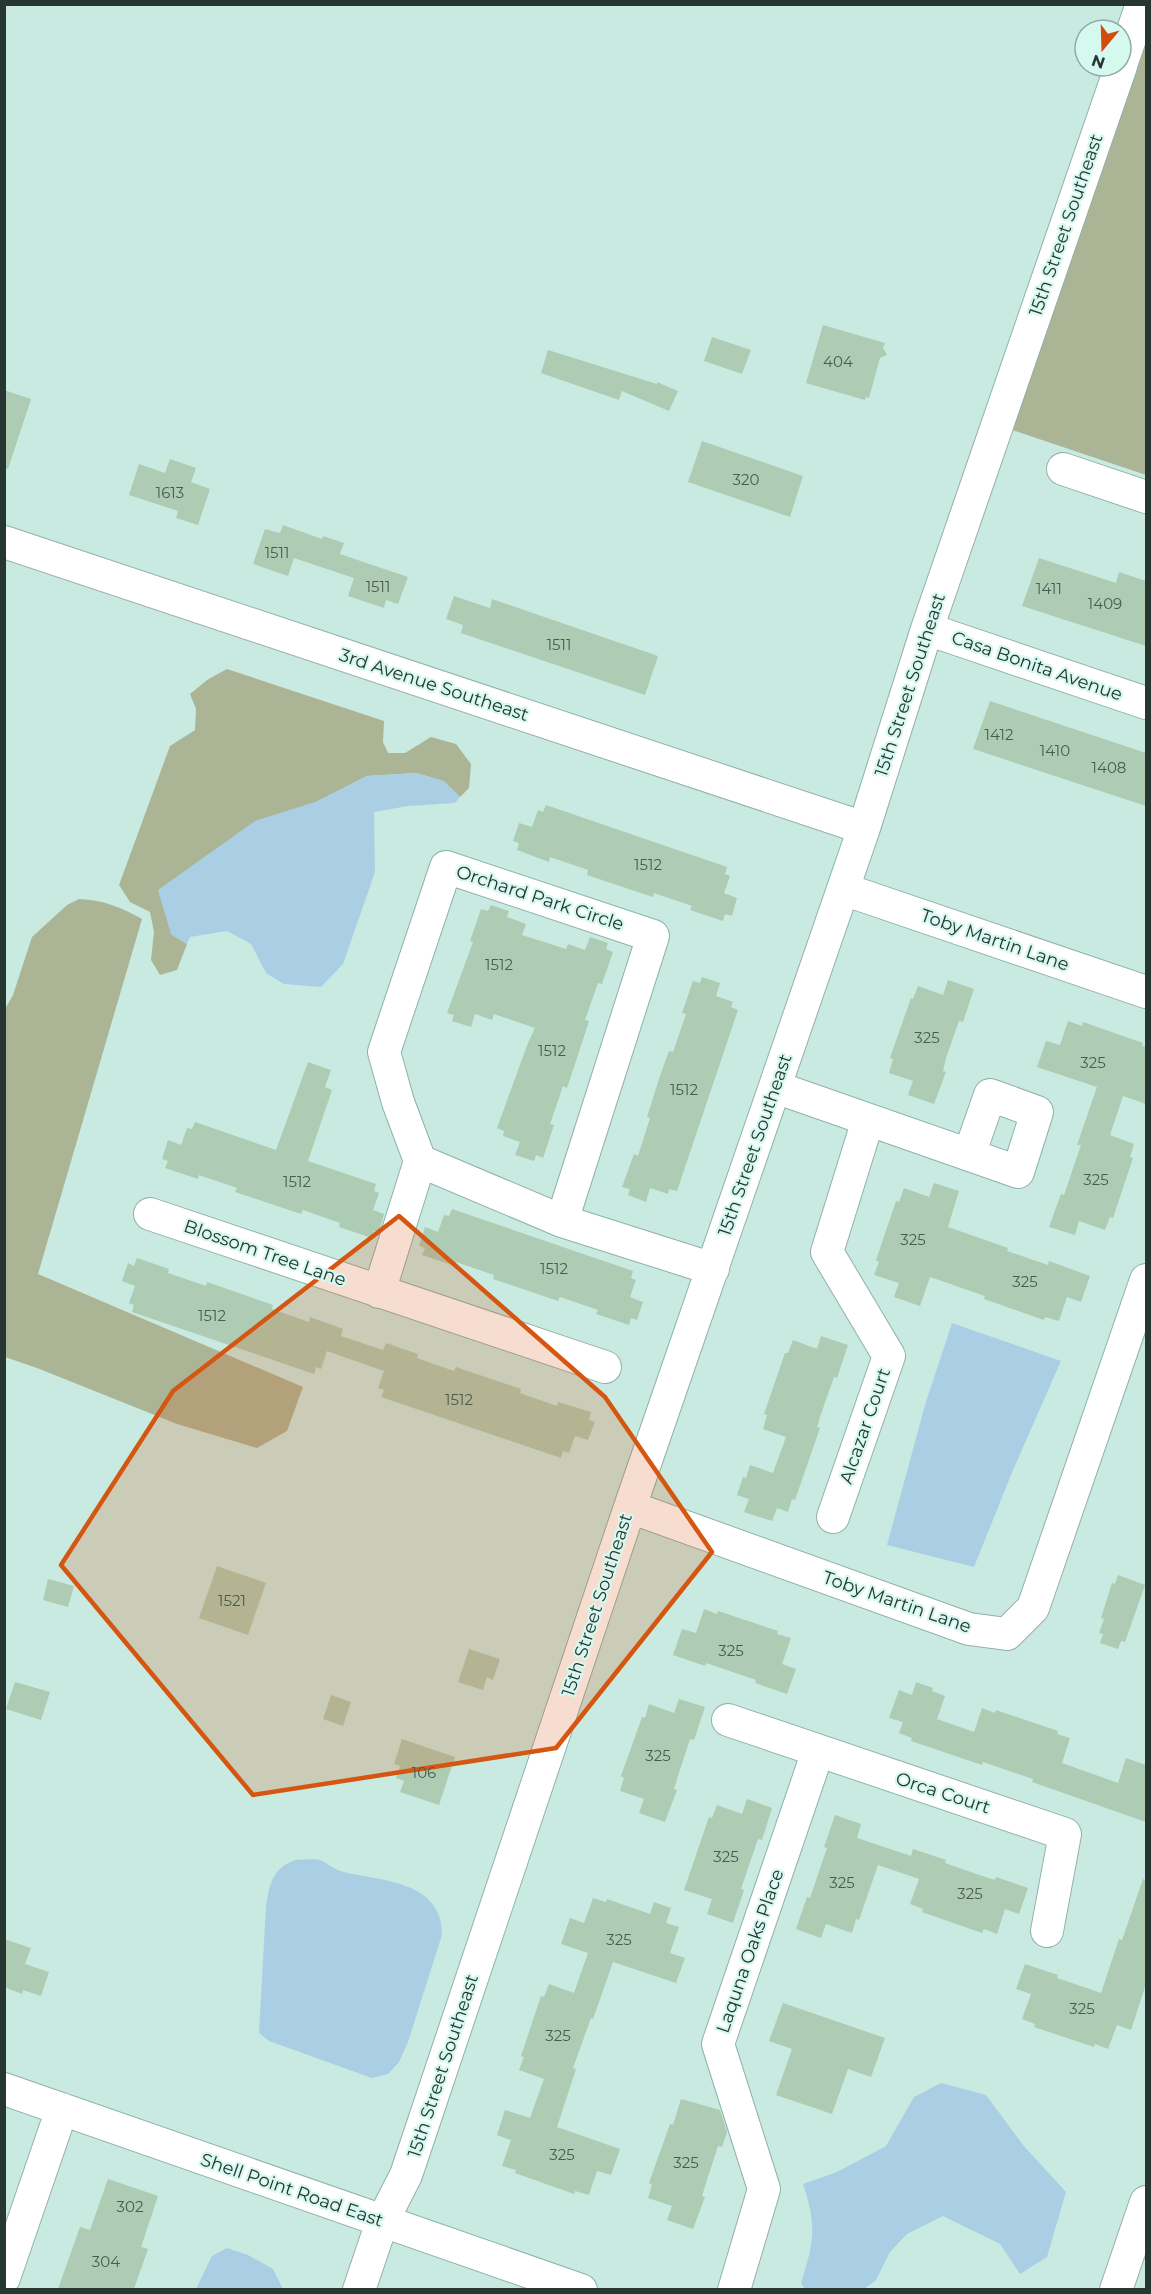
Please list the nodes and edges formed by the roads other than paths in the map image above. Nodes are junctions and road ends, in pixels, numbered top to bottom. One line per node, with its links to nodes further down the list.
1 (1142, 4): 2 (street, 15th Street Southeast)
2 (1133, 31)
3 (1117, 78): 7 (street, 15th Street Southeast)
4 (1062, 468): 5 (street)
5 (1146, 497)
6 (4, 542): 9 (street, 3rd Avenue Southeast)
7 (927, 629): 8 (street, Casa Bonita Avenue); 9 (street, 15th Street Southeast)
8 (1146, 703)
9 (864, 828): 10 (street, 15th Street Southeast)
10 (843, 889): 11 (street, Toby Martin Lane); 12 (street, 15th Street Southeast)
11 (1146, 992)
12 (774, 1087): 13 (street); 18 (street, 15th Street Southeast)
13 (868, 1120): 14 (street); 23 (street, Alcazar Court)
14 (969, 1155): 14 (street)
15 (420, 1161): 17 (street); 17 (street, Orchard Park Circle); 20 (street)
16 (150, 1214): 20 (street, Blossom Tree Lane)
17 (562, 1221): 18 (street)
18 (713, 1269): 22 (street, 15th Street Southeast)
19 (1146, 1280): 22 (street, Toby Martin Lane)
20 (379, 1292): 21 (street, Blossom Tree Lane)
21 (605, 1367)
22 (630, 1507): 30 (street, 15th Street Southeast)
23 (833, 1516)
24 (728, 1720): 25 (street, Orca Court)
25 (818, 1751): 26 (street, Orca Court); 34 (street, Laquna Oaks Place)
26 (1047, 1931)
27 (4, 2089): 28 (street, Shell Point Road East)
28 (62, 2109): 30 (street, Shell Point Road East); 31 (street)
29 (1146, 2202): 35 (street)
30 (382, 2222): 32 (street, 15th Street Southeast); 33 (street, Shell Point Road East)
31 (4, 2278)
32 (358, 2289)
33 (581, 2289)
34 (734, 2289)
35 (1116, 2289)

